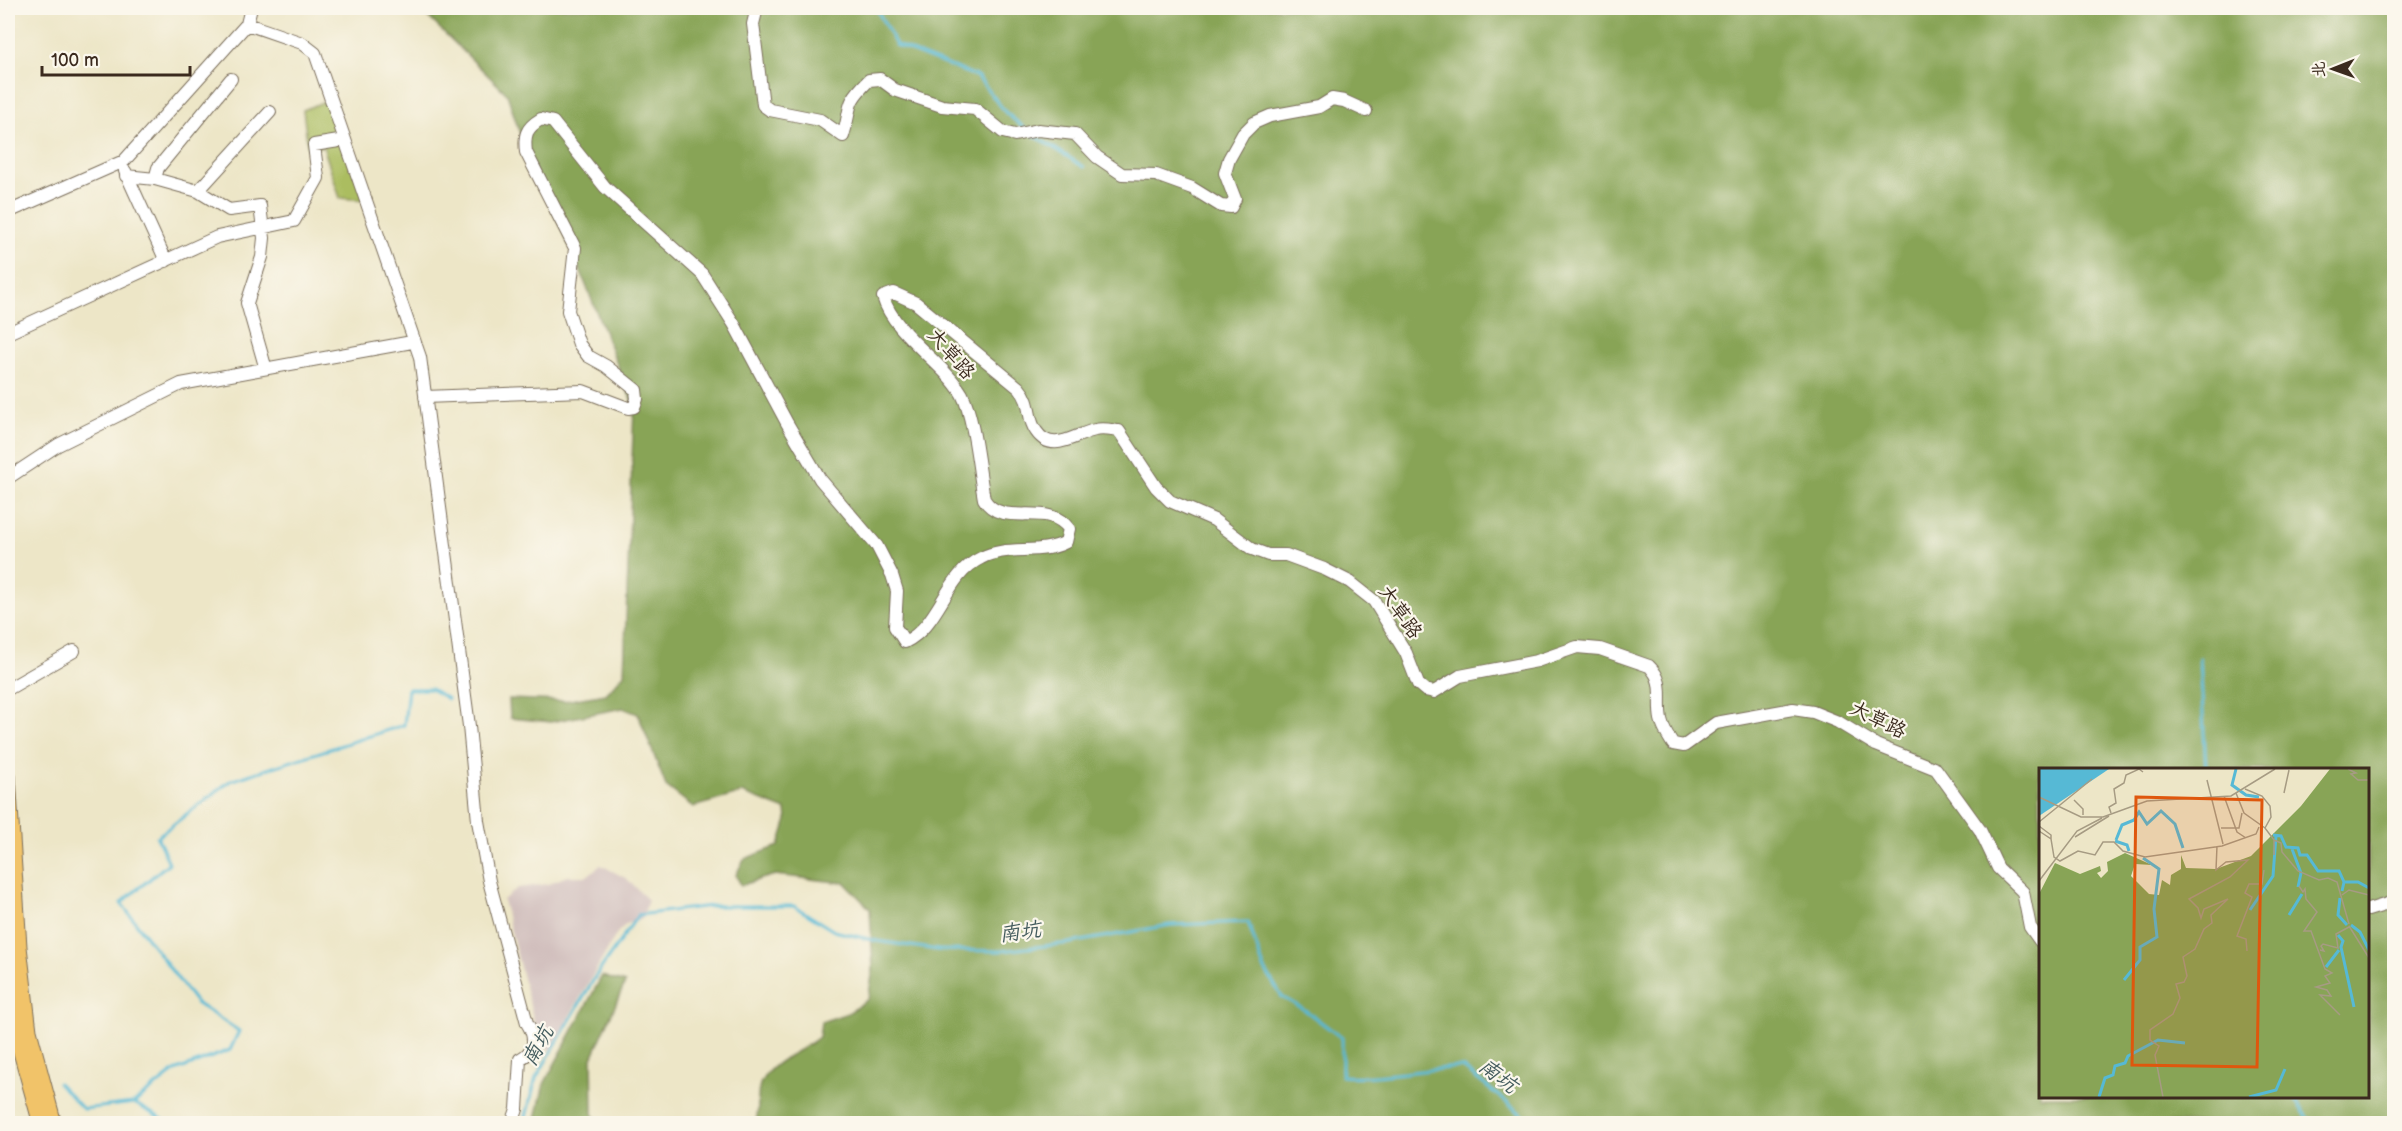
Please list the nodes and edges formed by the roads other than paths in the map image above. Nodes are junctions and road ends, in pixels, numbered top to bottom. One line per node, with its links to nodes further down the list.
1 (251, 8): 3 (street)
2 (757, 8): 5 (street)
3 (247, 24): 7 (street); 8 (street)
4 (231, 79): 10 (street)
5 (1366, 111)
6 (270, 112): 11 (street)
7 (345, 140): 13 (street); 16 (street)
8 (124, 161): 9 (street); 12 (street)
9 (126, 176): 10 (street); 14 (street)
10 (155, 179): 11 (street)
11 (198, 191): 13 (street)
12 (8, 212)
13 (262, 226): 14 (street); 17 (street)
14 (166, 261): 15 (street)
15 (8, 333)
16 (412, 342): 17 (street); 18 (street)
17 (265, 366): 19 (street)
18 (425, 398): 25 (street, 大草路); 29 (street)
19 (8, 478)
20 (74, 651): 21 (street)
21 (8, 689)
22 (8, 776): 28 (main road)
23 (2394, 902): 24 (street)
24 (2369, 909)
25 (2039, 940)
26 (8, 964): 27 (main road)
27 (41, 1124)
28 (54, 1124)
29 (512, 1124)

